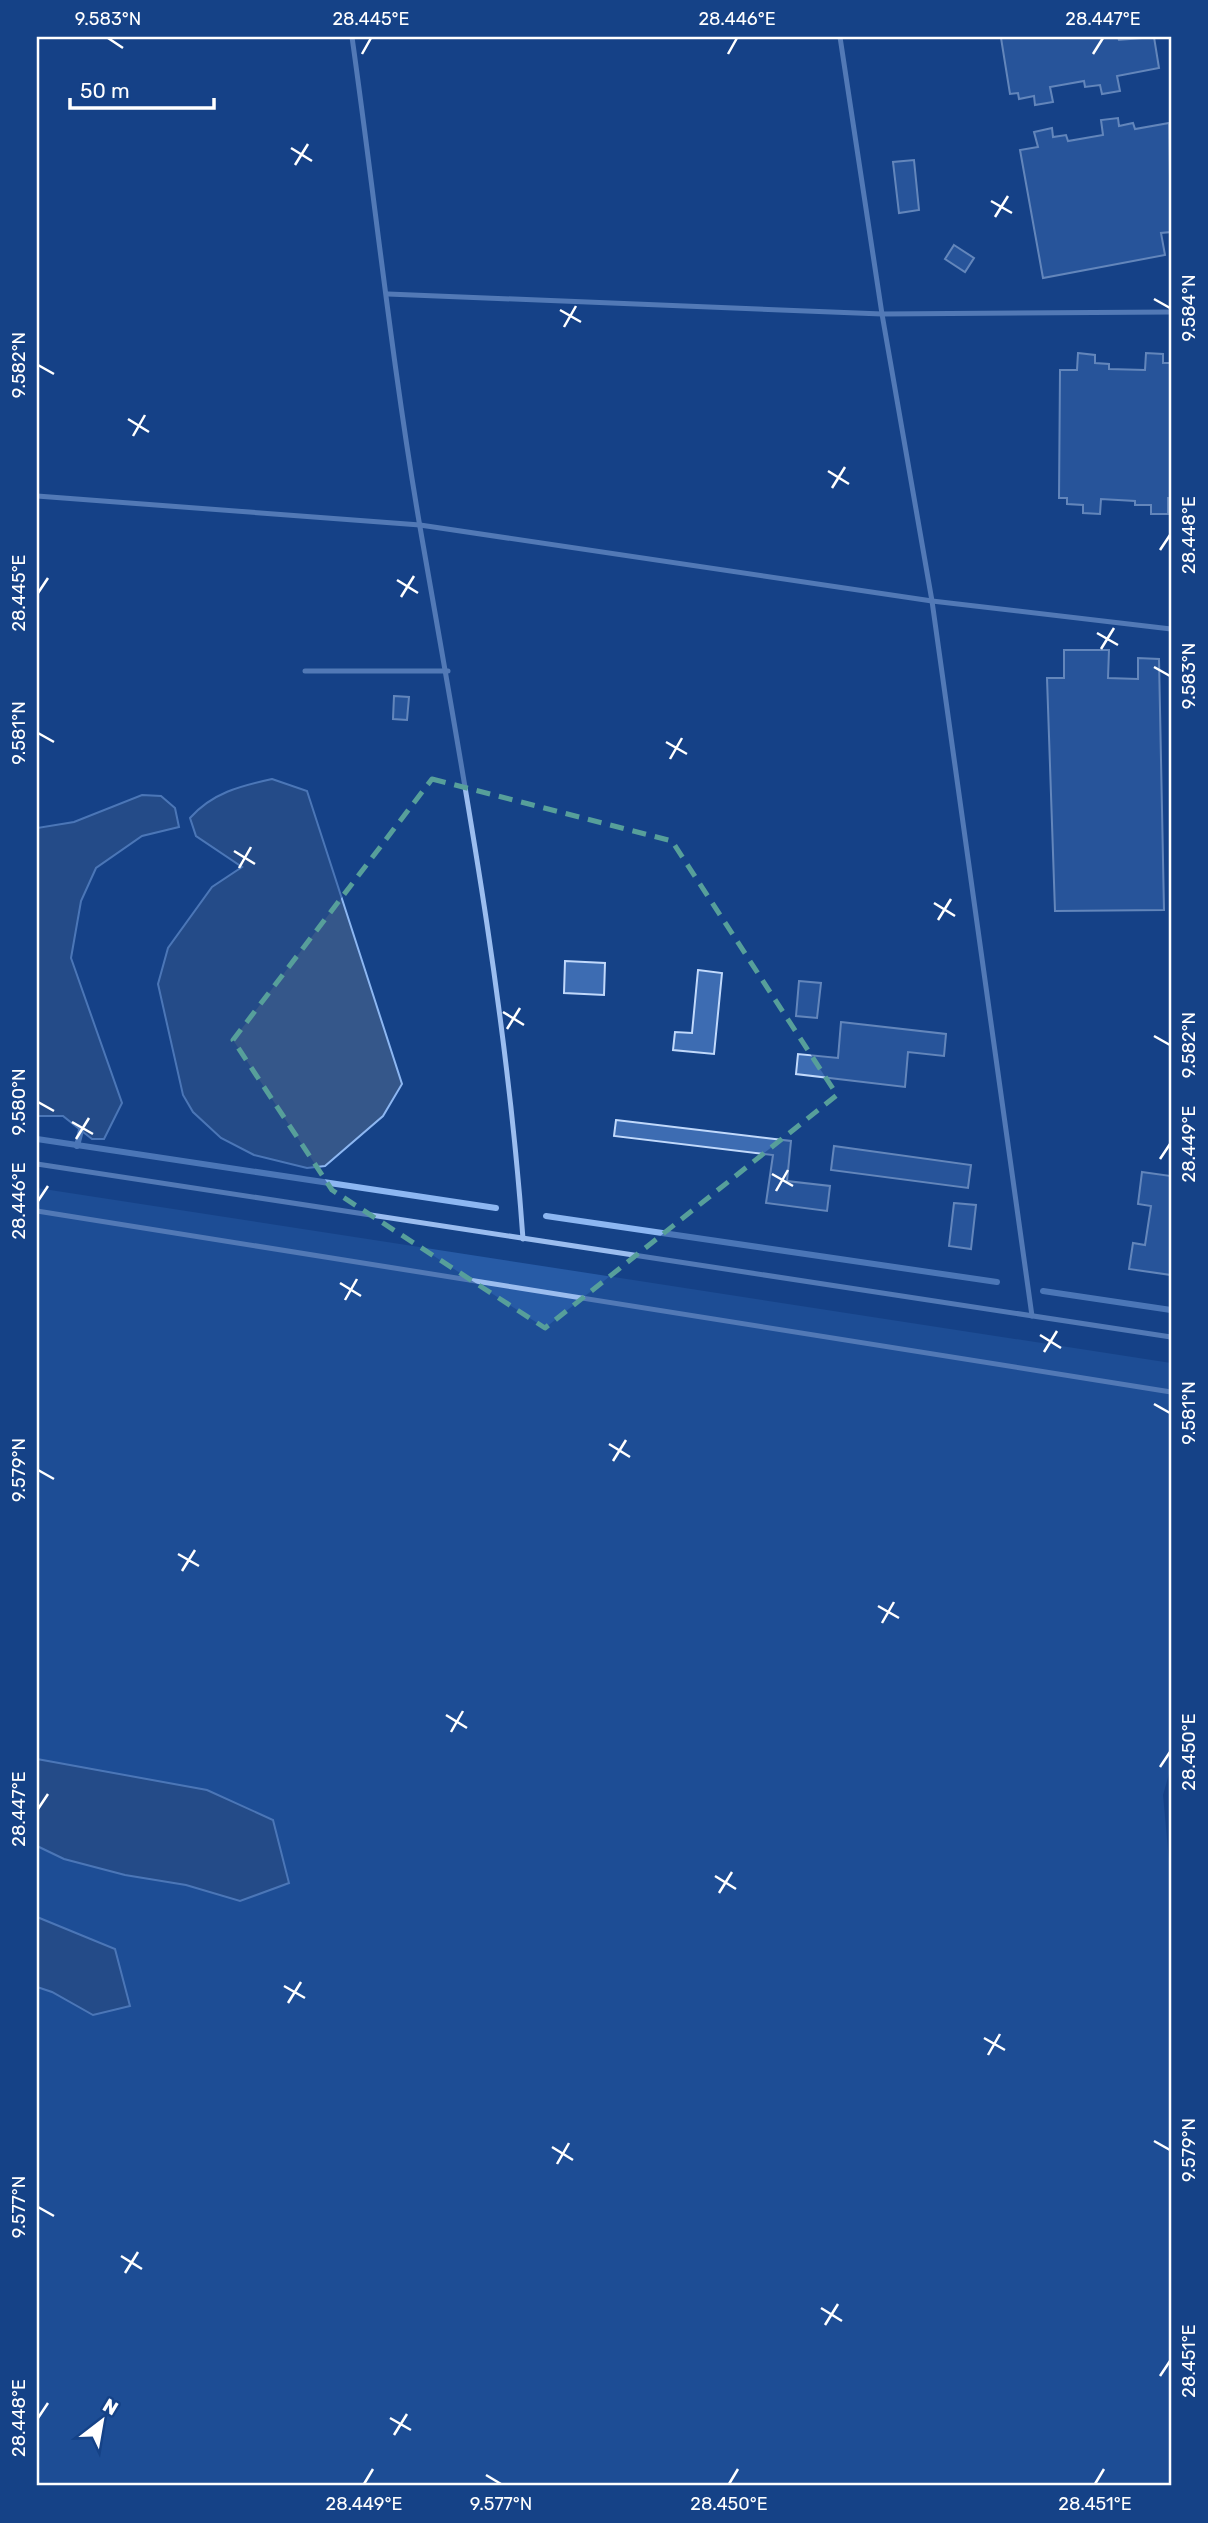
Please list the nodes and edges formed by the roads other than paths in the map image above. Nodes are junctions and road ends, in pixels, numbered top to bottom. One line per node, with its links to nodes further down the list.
1 (352, 37): 3 (lane)
2 (839, 37): 5 (lane)
3 (388, 294): 5 (lane); 7 (lane)
4 (1171, 312): 5 (lane)
5 (882, 314): 8 (lane)
6 (37, 496): 7 (lane)
7 (420, 525): 8 (lane); 11 (lane)
8 (932, 601): 9 (lane); 15 (lane)
9 (1171, 629)
10 (305, 671): 11 (lane)
11 (448, 671): 14 (lane)
12 (37, 1164): 14 (lane)
13 (37, 1211): 17 (lane)
14 (523, 1239): 15 (lane)
15 (1032, 1316): 16 (lane)
16 (1171, 1337)
17 (1171, 1392)

